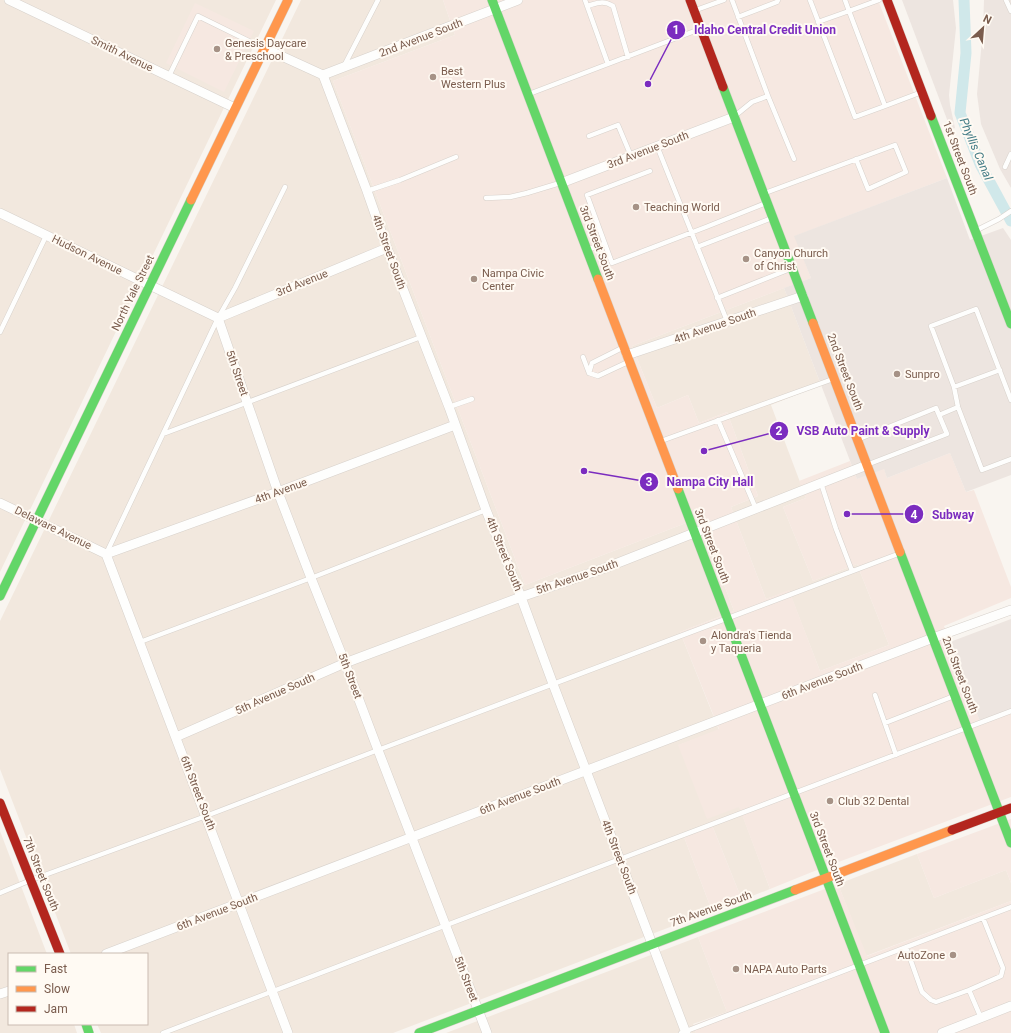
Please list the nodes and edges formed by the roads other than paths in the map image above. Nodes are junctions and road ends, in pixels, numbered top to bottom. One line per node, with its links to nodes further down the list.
1 (9, 0): 28 (street, Smith Avenue)
2 (286, 0): 23 (main road, North Yale Street)
3 (378, 0): 26 (lane)
4 (518, 0): 15 (street, 2nd Avenue South)
5 (585, 0): 16 (lane)
6 (690, 0): 17 (main road, 2nd Street South)
7 (724, 0): 17 (lane)
8 (732, 0): 20 (lane)
9 (778, 0): 20 (lane)
10 (810, 0): 21 (lane)
11 (845, 0): 18 (lane)
12 (879, 0): 18 (lane)
13 (887, 0): 29 (main road, 1st Street South)
14 (1006, 0): 19 (lane)
15 (494, 4): 26 (street, 2nd Avenue South); 30 (main road, 3rd Street South)
16 (587, 6): 24 (lane); 25 (lane)
17 (694, 11): 22 (main road, 2nd Street South)
18 (849, 11): 21 (lane); 32 (lane)
19 (1011, 11)
20 (738, 17): 31 (lane)
21 (818, 22): 32 (lane)
22 (701, 29): 24 (lane); 34 (main road, 2nd Street South)
23 (264, 48): 27 (street); 28 (lane); 33 (main road, North Yale Street)
24 (628, 57): 25 (lane)
25 (608, 64): 30 (lane)
26 (342, 68): 27 (street, 2nd Avenue South)
27 (323, 75): 46 (street, 4th Street South)
28 (169, 76): 33 (street, Smith Avenue)
29 (922, 91): 32 (lane); 52 (main road, 1st Street South)
30 (528, 94): 44 (main road, 3rd Street South)
31 (768, 96): 34 (lane); 40 (lane)
32 (885, 106)
33 (235, 108): 60 (main road, North Yale Street)
34 (734, 116): 36 (street, 3rd Avenue South); 48 (main road, 2nd Street South)
35 (589, 136): 38 (lane)
36 (657, 146): 38 (street, 3rd Avenue South); 53 (lane)
37 (1011, 154): 42 (lane)
38 (631, 156): 44 (street, 3rd Avenue South)
39 (456, 157): 46 (lane)
40 (794, 159)
41 (856, 159): 41 (lane); 48 (lane)
42 (1005, 167)
43 (650, 171): 55 (lane)
44 (561, 183): 47 (lane); 58 (main road, 3rd Street South)
45 (285, 187): 63 (lane)
46 (367, 191): 57 (street, 4th Street South)
47 (486, 198)
48 (765, 198): 51 (main road, 2nd Street South); 53 (lane)
49 (1011, 211): 52 (lane)
50 (0, 214): 54 (street, Hudson Avenue)
51 (773, 218): 56 (lane); 59 (main road, 2nd Street South)
52 (975, 231): 65 (main road, 1st Street South)
53 (691, 232): 55 (lane); 56 (lane)
54 (46, 236): 60 (street, Hudson Avenue); 66 (lane)
55 (605, 244): 58 (lane)
56 (697, 247): 62 (lane)
57 (387, 248): 63 (street, 3rd Avenue); 67 (street, 4th Street South)
58 (587, 250): 68 (main road, 3rd Street South)
59 (792, 268): 61 (main road, 2nd Street South); 62 (lane)
60 (150, 286): 63 (street, Hudson Avenue); 93 (main road, North Yale Street)
61 (803, 296): 64 (street, 4th Avenue South); 72 (main road, 2nd Street South)
62 (718, 298): 64 (lane)
63 (218, 318): 77 (street, 5th Street); 83 (lane)
64 (727, 322): 68 (street, 4th Avenue South)
65 (1011, 324)
66 (0, 332)
67 (421, 337): 77 (lane); 78 (street, 4th Street South)
68 (627, 354): 71 (lane); 71 (lane); 85 (main road, 3rd Street South)
69 (583, 357): 71 (lane)
70 (1000, 370): 73 (lane); 74 (lane); 74 (lane)
71 (589, 373)
72 (834, 378): 81 (lane); 84 (main road, 2nd Street South)
73 (1008, 386): 76 (lane)
74 (954, 387): 79 (lane)
75 (472, 399): 78 (lane)
76 (1011, 400)
77 (247, 403): 83 (lane); 89 (street, 5th Street)
78 (449, 407): 82 (street, 4th Street South)
79 (958, 407): 80 (lane); 86 (lane)
80 (939, 415): 84 (lane); 87 (lane)
81 (718, 420): 85 (lane); 91 (lane)
82 (455, 425): 89 (street, 4th Avenue); 92 (street, 4th Street South)
83 (163, 434): 96 (lane)
84 (857, 440): 87 (main road, 2nd Street South)
85 (660, 442): 94 (main road, 3rd Street South)
86 (1011, 459)
87 (867, 465): 88 (street, 5th Avenue South); 95 (main road, 2nd Street South)
88 (821, 483): 91 (street, 5th Avenue South); 97 (lane)
89 (278, 492): 96 (street, 4th Avenue); 98 (street, 5th Street)
90 (0, 503): 93 (street, Delaware Avenue)
91 (756, 508): 94 (street, 5th Avenue South)
92 (486, 510): 98 (lane); 100 (street, 4th Street South)
93 (37, 520): 96 (street, Delaware Avenue); 99 (main road, North Yale Street)
94 (694, 533): 100 (street, 5th Avenue South); 102 (main road, 3rd Street South)
95 (901, 553): 97 (lane); 103 (main road, 2nd Street South)
96 (106, 554): 104 (street, 6th Street South)
97 (852, 571): 102 (lane)
98 (311, 578): 104 (lane); 105 (street, 5th Street)
99 (0, 596)
100 (521, 596): 105 (street, 5th Avenue South); 106 (street, 4th Street South)
101 (1011, 610): 103 (street, 6th Avenue South)
102 (727, 618): 106 (lane); 109 (main road, 3rd Street South)
103 (933, 638): 108 (main road, 2nd Street South); 109 (street, 6th Avenue South)
104 (140, 642): 113 (street, 6th Street South)
105 (345, 663): 113 (street, 5th Avenue South); 114 (street, 5th Street)
106 (553, 684): 114 (lane); 116 (street, 4th Street South)
107 (875, 695): 111 (lane)
108 (955, 696): 111 (lane); 112 (main road, 2nd Street South)
109 (760, 705): 116 (street, 6th Avenue South); 117 (main road, 3rd Street South)
110 (1011, 712): 112 (lane)
111 (884, 723): 115 (lane)
112 (967, 728): 115 (lane); 120 (main road, 2nd Street South)
113 (176, 737): 121 (street, 6th Street South)
114 (378, 750): 121 (lane); 122 (street, 5th Street)
115 (896, 755): 117 (lane)
116 (586, 771): 122 (street, 6th Avenue South); 124 (street, 4th Street South)
117 (794, 794): 124 (lane); 125 (main road, 3rd Street South)
118 (0, 803): 126 (main road, 7th Street South)
119 (1011, 808): 120 (main road, 7th Avenue South)
120 (999, 812): 123 (main road, 2nd Street South); 125 (main road, 7th Avenue South)
121 (206, 816): 126 (lane); 128 (street, 6th Street South)
122 (412, 838): 128 (street, 6th Avenue South); 131 (street, 5th Street)
123 (1011, 843)
124 (620, 859): 131 (lane); 132 (street, 4th Street South)
125 (826, 878): 132 (main road, 7th Avenue South); 136 (main road, 3rd Street South)
126 (31, 880): 127 (lane); 134 (main road, 7th Street South)
127 (0, 893)
128 (239, 903): 135 (street, 6th Avenue South); 138 (street, 6th Street South)
129 (1011, 907): 130 (lane)
130 (983, 918): 133 (lane); 137 (lane)
131 (445, 926): 138 (lane); 140 (street, 5th Street)
132 (652, 943): 140 (main road, 7th Avenue South); 142 (street, 4th Street South)
133 (906, 947): 136 (lane); 137 (lane)
134 (60, 953)
135 (109, 953)
136 (859, 965): 142 (lane); 147 (main road, 3rd Street South)
137 (969, 990): 141 (lane)
138 (273, 991): 143 (lane); 144 (street, 6th Street South)
139 (1011, 1006): 141 (street)
140 (478, 1010): 145 (main road, 7th Avenue South); 146 (street, 5th Street)
141 (981, 1018): 148 (street)
142 (684, 1032)
143 (163, 1033)
144 (288, 1033)
145 (420, 1033)
146 (487, 1033)
147 (885, 1033)
148 (942, 1033)

